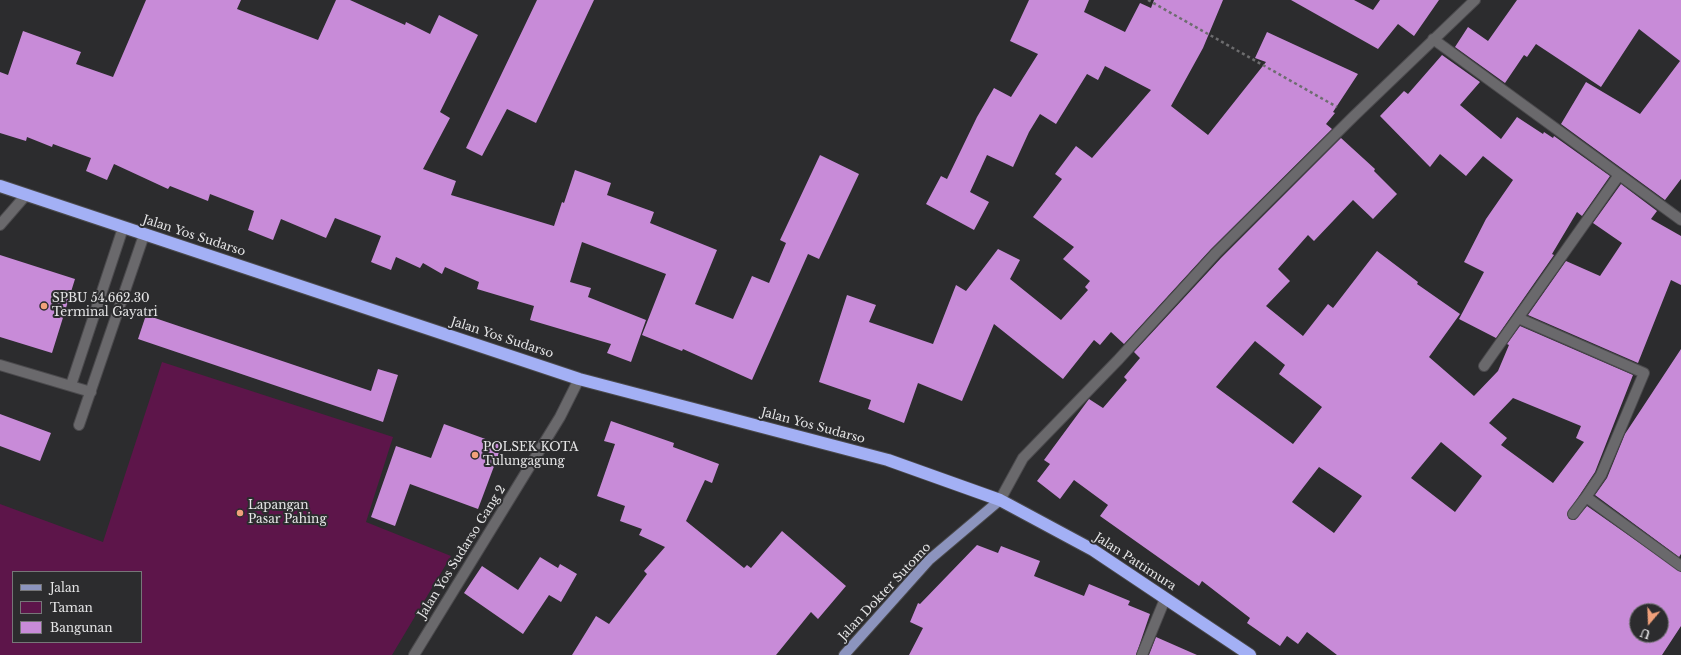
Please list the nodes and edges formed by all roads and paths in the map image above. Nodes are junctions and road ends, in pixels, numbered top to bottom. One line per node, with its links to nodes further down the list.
1 (1148, 0): 4 (path)
2 (1475, 0): 3 (street)
3 (1433, 39): 4 (street); 5 (street)
4 (1354, 116): 20 (street)
5 (1619, 175): 8 (street); 12 (street)
6 (0, 186): 7 (highway, Jalan Yos Sudarso)
7 (26, 195): 9 (street); 10 (highway, Jalan Yos Sudarso)
8 (1681, 220)
9 (0, 226)
10 (123, 228): 11 (highway, Jalan Yos Sudarso); 16 (street)
11 (144, 234): 15 (highway, Jalan Yos Sudarso); 17 (street)
12 (1518, 318): 14 (street); 19 (street)
13 (0, 365): 16 (street)
14 (1484, 366)
15 (579, 379): 20 (highway, Jalan Yos Sudarso); 24 (street, Jalan Yos Sudarso Gang 2)
16 (71, 385): 17 (street)
17 (91, 392): 18 (street)
18 (79, 425)
19 (1586, 497): 21 (street); 22 (street)
20 (1000, 500): 23 (highway, Jalan Pattimura); 25 (main road, Jalan Dokter Sutomo)
21 (1573, 514)
22 (1681, 566)
23 (1165, 599): 26 (street); 27 (highway, Jalan Pattimura)
24 (414, 655)
25 (844, 655)
26 (1142, 655)
27 (1250, 655)

